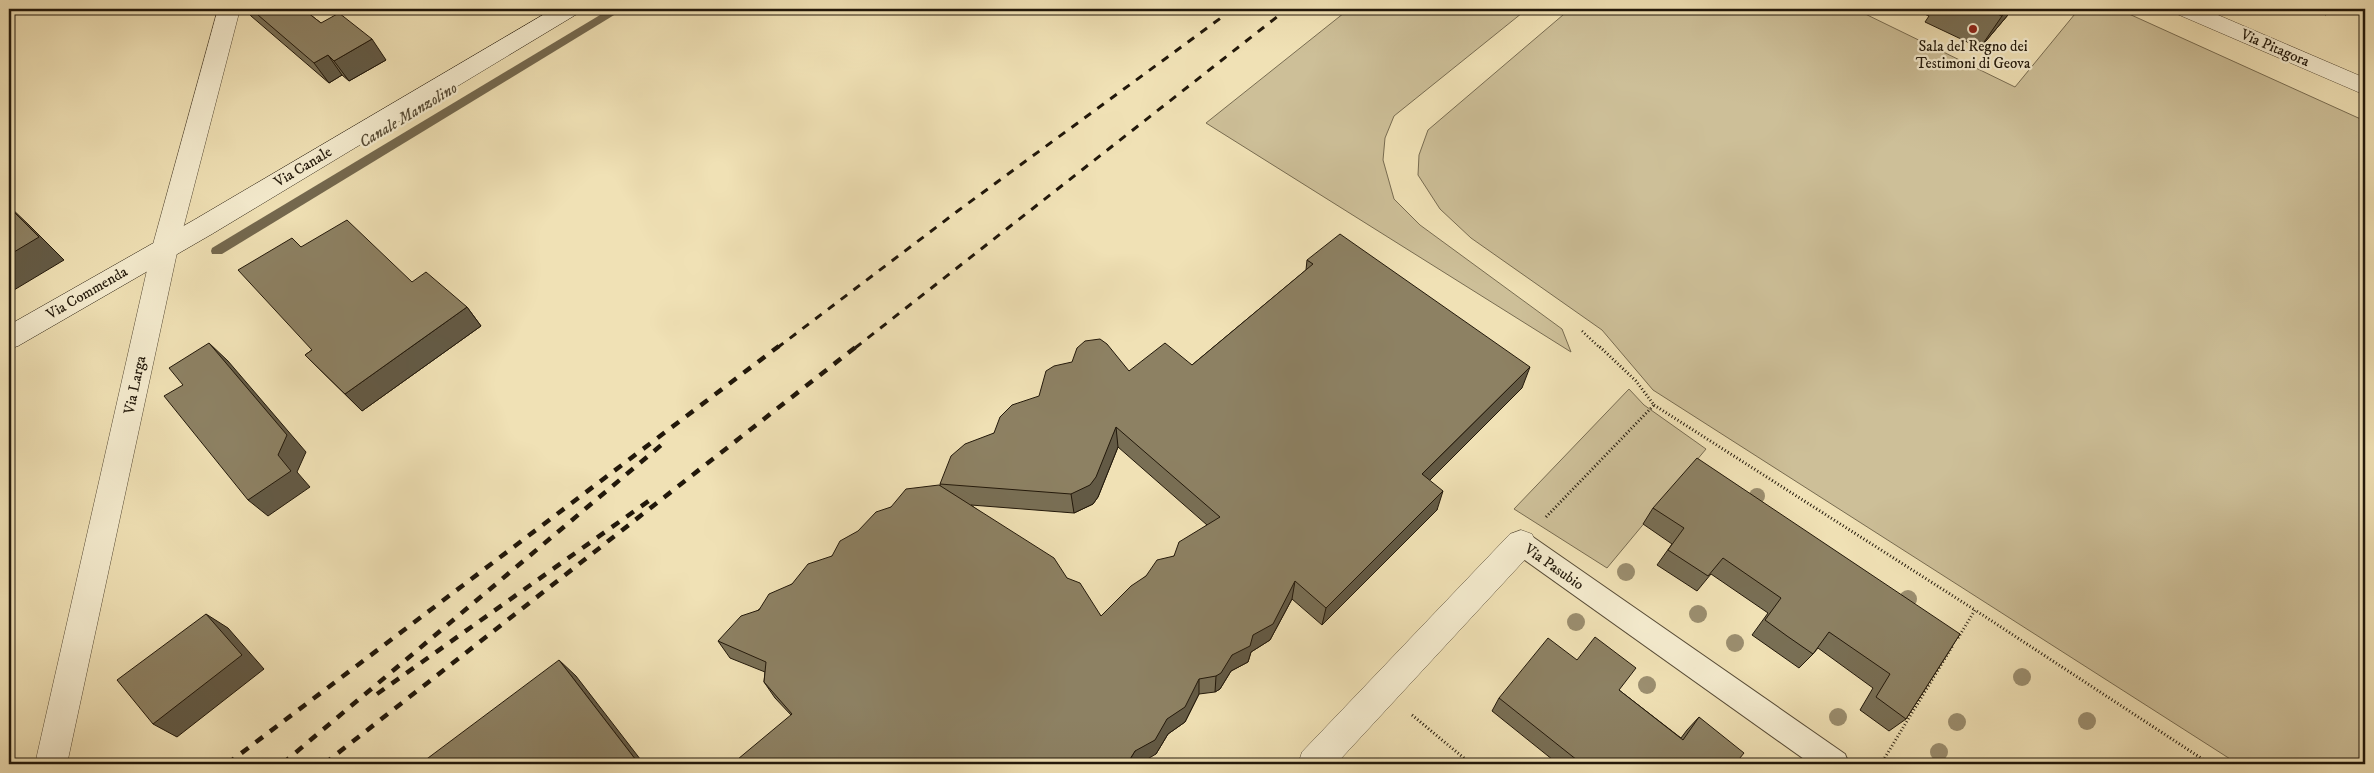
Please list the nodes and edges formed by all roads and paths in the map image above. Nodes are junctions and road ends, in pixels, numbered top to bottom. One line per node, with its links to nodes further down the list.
1 (230, 9): 5 (street, Via Larga)
2 (569, 9): 5 (street, Via Canale)
3 (2185, 9): 4 (street, Via Pitagora)
4 (2365, 87)
5 (165, 248): 7 (street, Via Commenda); 12 (street, Via Larga)
6 (1582, 331): 8 (path)
7 (9, 338)
8 (1654, 405): 9 (path); 10 (path)
9 (1521, 543): 11 (street, Via Pasubio); 15 (lane, Via Pasubio)
10 (1974, 610): 16 (path); 17 (path)
11 (1383, 691): 13 (street, Via Pasubio); 14 (path)
12 (51, 764)
13 (1314, 764)
14 (1471, 764)
15 (1835, 764)
16 (1881, 764)
17 (2210, 764)

